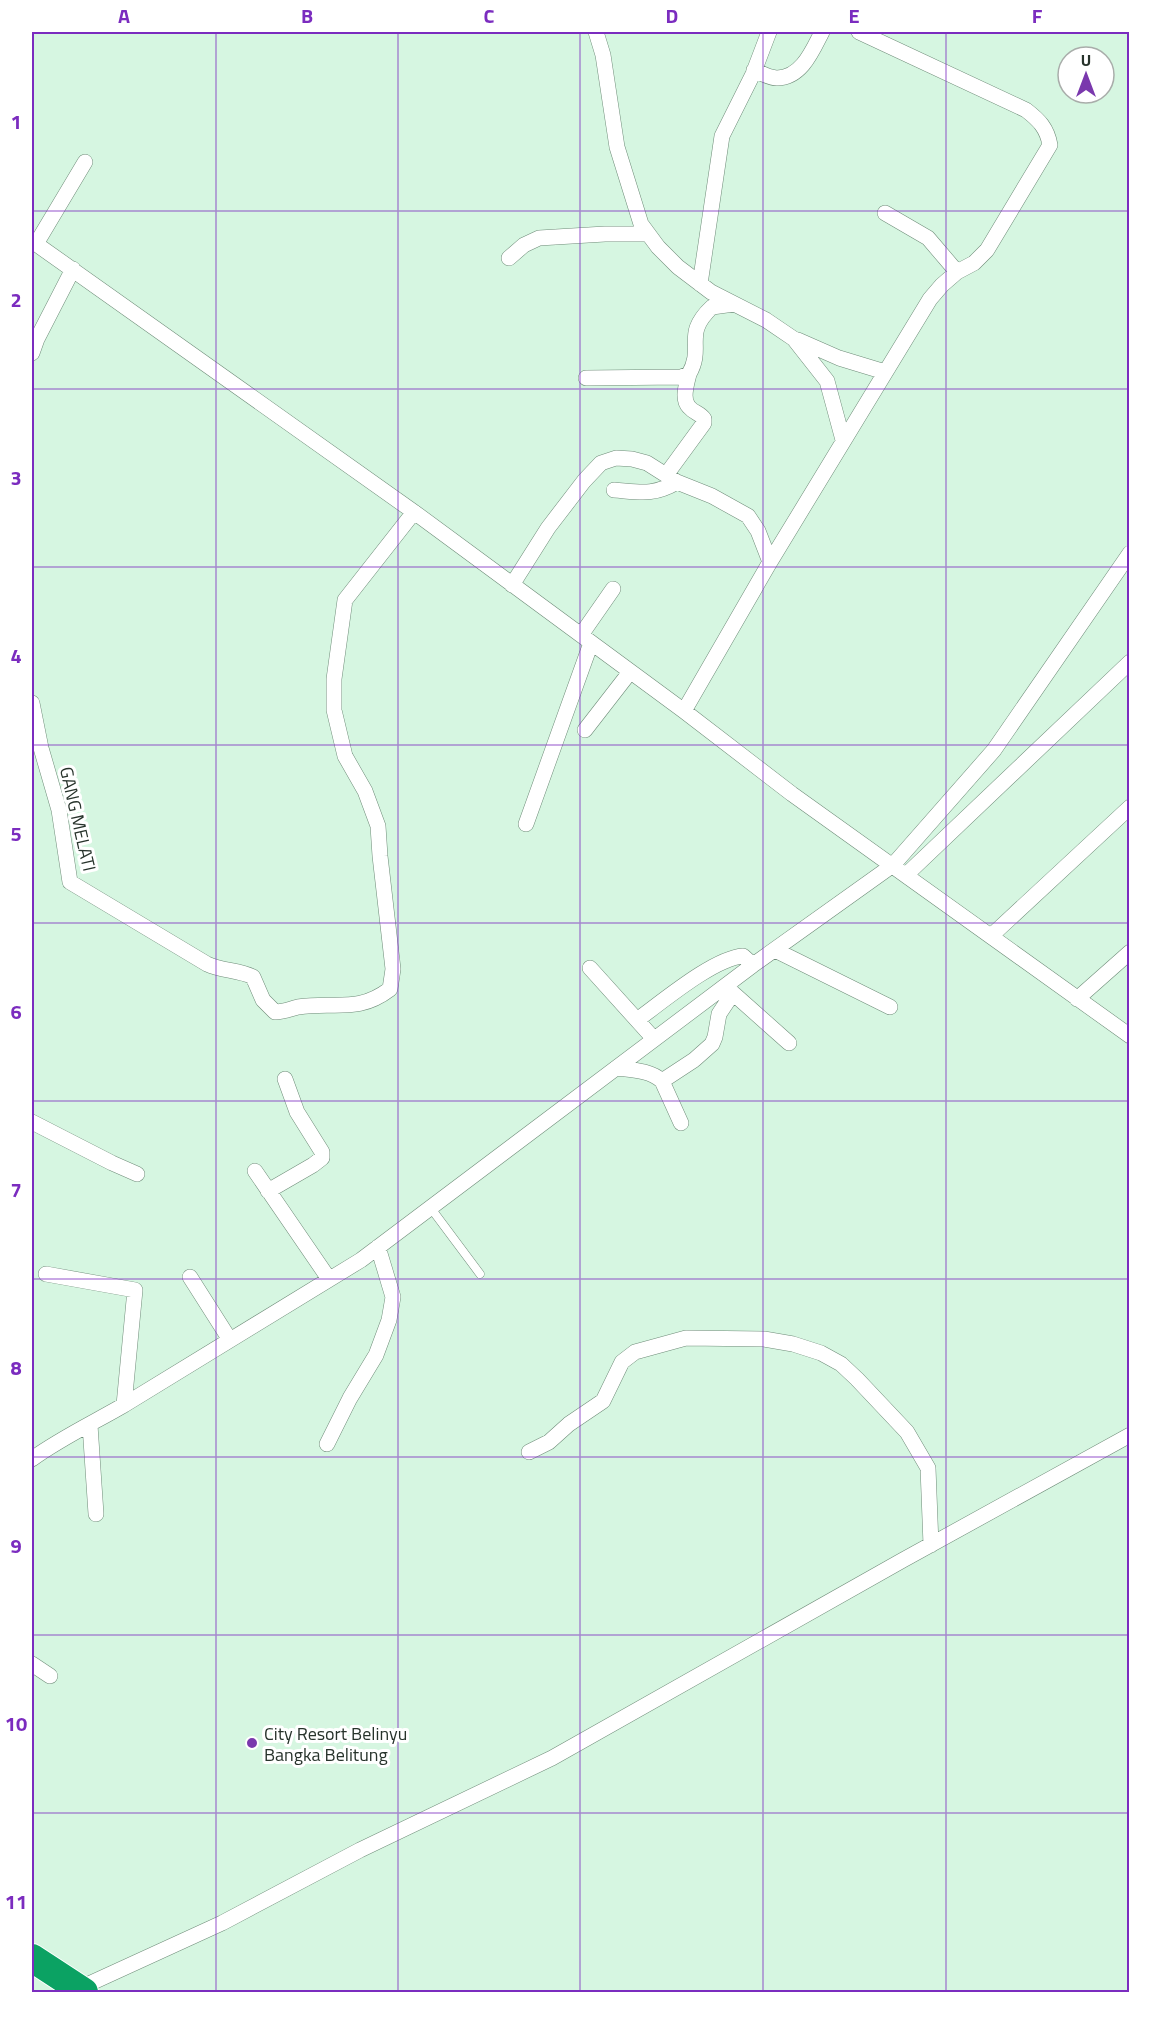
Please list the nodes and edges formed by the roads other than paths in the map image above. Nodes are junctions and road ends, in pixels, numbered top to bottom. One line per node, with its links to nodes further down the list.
1 (596, 32): 8 (street)
2 (769, 32): 5 (street)
3 (822, 32): 5 (street)
4 (859, 32): 12 (street)
5 (754, 70): 13 (street)
6 (85, 162): 9 (street)
7 (885, 213): 12 (street)
8 (648, 234): 10 (street); 13 (street)
9 (34, 242): 11 (street)
10 (509, 258)
11 (73, 269): 16 (street); 23 (street)
12 (957, 272): 17 (street)
13 (700, 284): 14 (street)
14 (734, 304): 15 (street); 18 (street)
15 (794, 339): 17 (street); 20 (street)
16 (32, 353)
17 (885, 372): 20 (street)
18 (689, 374): 19 (street); 21 (street)
19 (586, 378)
20 (843, 440): 25 (street)
21 (671, 479): 22 (street); 25 (street); 26 (street)
22 (614, 490)
23 (414, 512): 26 (street); 31 (street, GANG MELATI)
24 (1130, 553): 36 (street)
25 (770, 562): 32 (street)
26 (512, 585): 28 (street)
27 (613, 589): 28 (street)
28 (586, 639): 30 (street); 35 (street)
29 (1130, 662): 37 (street)
30 (630, 672): 32 (street); 33 (street)
31 (32, 703)
32 (684, 711): 36 (street)
33 (585, 730)
34 (1130, 807): 38 (street)
35 (526, 824)
36 (893, 865): 37 (street); 39 (street)
37 (906, 874): 38 (street)
38 (991, 936): 44 (street)
39 (775, 950): 41 (street); 45 (street)
40 (1130, 952): 44 (street)
41 (753, 965): 43 (street); 46 (street)
42 (590, 968): 46 (street)
43 (729, 990): 48 (street); 49 (street); 52 (street)
44 (1077, 999): 47 (street)
45 (890, 1007)
46 (637, 1020): 48 (street)
47 (1130, 1036)
48 (654, 1039): 50 (street)
49 (789, 1043)
50 (616, 1068): 52 (street); 58 (street)
51 (285, 1080): 57 (street)
52 (662, 1081): 54 (street)
53 (32, 1122): 56 (street)
54 (681, 1123)
55 (255, 1171): 57 (street)
56 (137, 1174)
57 (268, 1191): 63 (street)
58 (430, 1207): 59 (street); 61 (lane)
59 (378, 1247): 63 (street); 68 (street)
60 (46, 1274): 65 (street)
61 (480, 1275)
62 (190, 1277): 64 (street)
63 (329, 1279): 64 (street)
64 (230, 1340): 65 (street)
65 (124, 1405): 66 (street)
66 (83, 1427): 70 (street); 71 (street)
67 (1130, 1435): 72 (street)
68 (327, 1444)
69 (529, 1452): 72 (street)
70 (32, 1459)
71 (96, 1514)
72 (931, 1545): 76 (street)
73 (32, 1664): 74 (street)
74 (50, 1676)
75 (32, 1958): 76 (highway)
76 (82, 1990)

